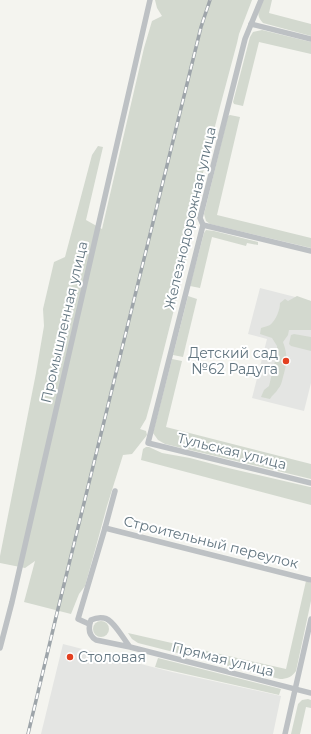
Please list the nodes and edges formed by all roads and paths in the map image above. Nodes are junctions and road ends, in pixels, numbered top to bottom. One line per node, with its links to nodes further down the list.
1 (150, 0): 15 (street, Промышленная улица)
2 (261, 0): 3 (street, Железнодорожная улица)
3 (251, 24): 4 (street); 5 (street, Железнодорожная улица)
4 (311, 39)
5 (202, 225): 6 (street); 7 (street, Железнодорожная улица)
6 (311, 251)
7 (148, 443): 8 (street, Тульская улица)
8 (311, 483)
9 (115, 491): 10 (street)
10 (105, 528): 11 (street, Строительный переулок); 13 (street)
11 (311, 580)
12 (311, 619): 16 (street)
13 (89, 624): 14 (street, Прямая улица); 14 (street)
14 (130, 647): 16 (street, Прямая улица)
15 (0, 648)
16 (295, 689): 17 (street, Прямая улица); 18 (street)
17 (311, 693)
18 (285, 734)

